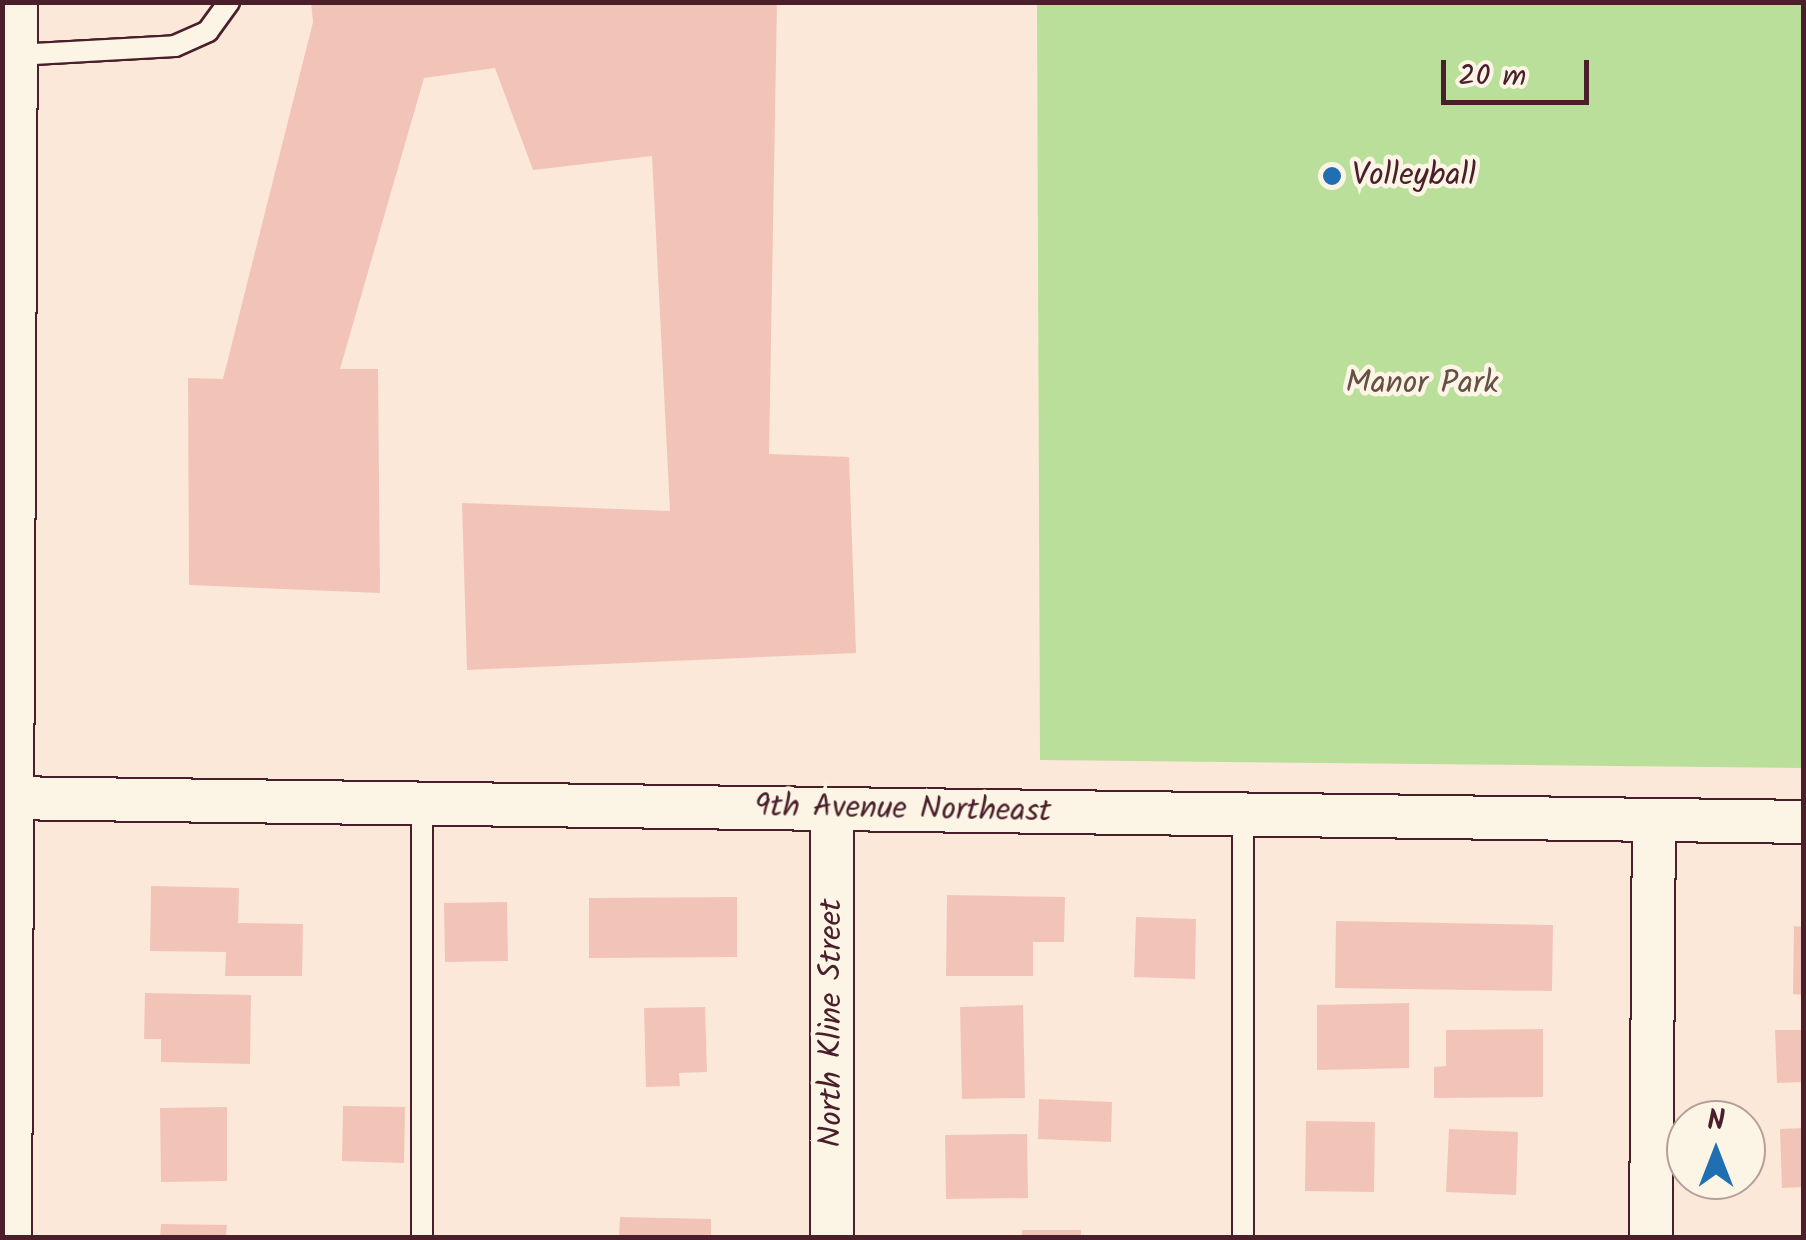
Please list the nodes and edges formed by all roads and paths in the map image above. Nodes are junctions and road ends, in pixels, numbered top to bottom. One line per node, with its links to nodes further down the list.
1 (16, 2): 3 (street)
2 (229, 2): 3 (lane)
3 (16, 55): 4 (street)
4 (8, 799): 5 (street, 9th Avenue Northeast); 10 (street)
5 (422, 806): 6 (street, 9th Avenue Northeast); 11 (lane)
6 (832, 809): 7 (street, 9th Avenue Northeast); 12 (street, North Kline Street)
7 (1243, 814): 8 (street, 9th Avenue Northeast); 13 (lane)
8 (1654, 820): 9 (street, 9th Avenue Northeast); 14 (street)
9 (1804, 822)
10 (10, 1238)
11 (422, 1238)
12 (832, 1238)
13 (1243, 1238)
14 (1651, 1238)

